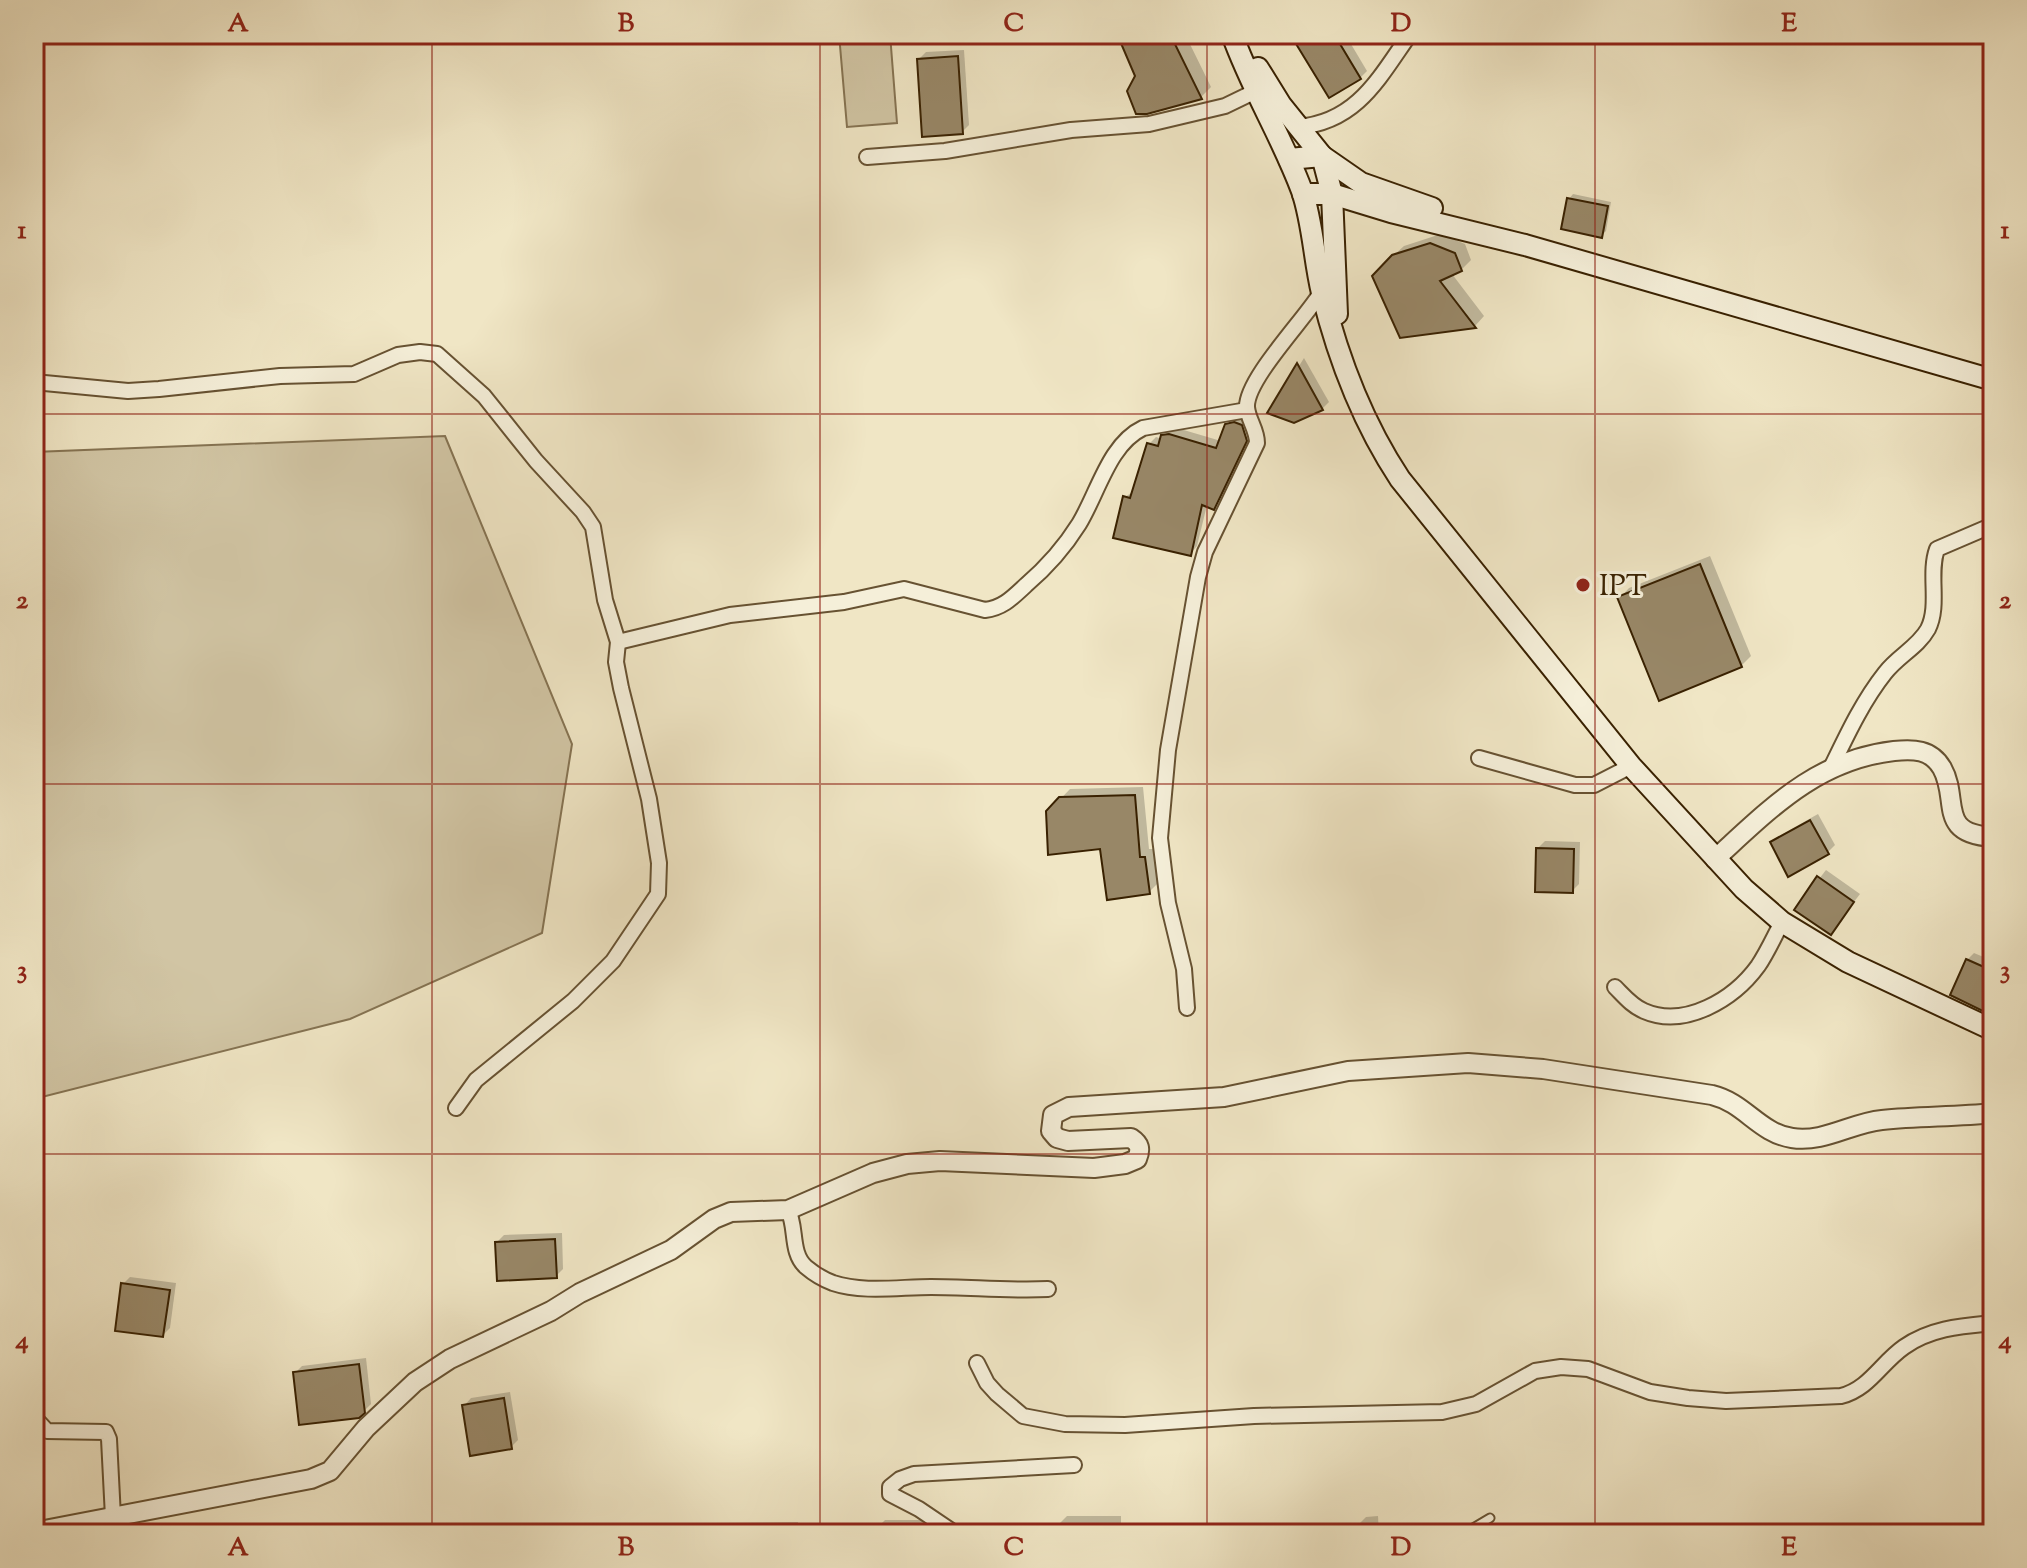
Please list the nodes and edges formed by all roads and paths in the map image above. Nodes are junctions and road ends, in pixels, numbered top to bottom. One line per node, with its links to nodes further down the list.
1 (1234, 34): 3 (main road); 4 (main road)
2 (1410, 34): 4 (street)
3 (1256, 91): 6 (street); 7 (main road)
4 (1298, 127): 5 (main road)
5 (1322, 156): 7 (main road); 9 (main road); 10 (main road)
6 (867, 157)
7 (1289, 159): 8 (main road)
8 (1303, 194): 9 (main road); 11 (main road)
9 (1332, 194): 10 (main road); 12 (main road)
10 (1525, 245): 13 (main road)
11 (1322, 291): 12 (main road); 15 (street)
12 (1339, 350): 19 (main road)
13 (1993, 380)
14 (34, 382): 17 (street)
15 (1247, 410): 17 (street); 25 (street)
16 (1993, 525): 20 (street)
17 (618, 642): 27 (street)
18 (1479, 758): 19 (street)
19 (1631, 766): 22 (main road)
20 (1830, 770): 21 (street); 22 (street)
21 (1993, 837)
22 (1715, 859): 23 (main road)
23 (1782, 922): 24 (street); 26 (main road)
24 (1615, 987)
25 (1187, 1008)
26 (1993, 1030)
27 (456, 1108)
28 (1993, 1113): 29 (street)
29 (788, 1210): 30 (street); 35 (street)
30 (1048, 1289)
31 (1993, 1323): 32 (street)
32 (977, 1363)
33 (34, 1417): 35 (street)
34 (1074, 1465): 38 (street)
35 (113, 1517): 37 (street)
36 (1490, 1518): 39 (lane)
37 (34, 1532)
38 (956, 1534)
39 (1463, 1534)

